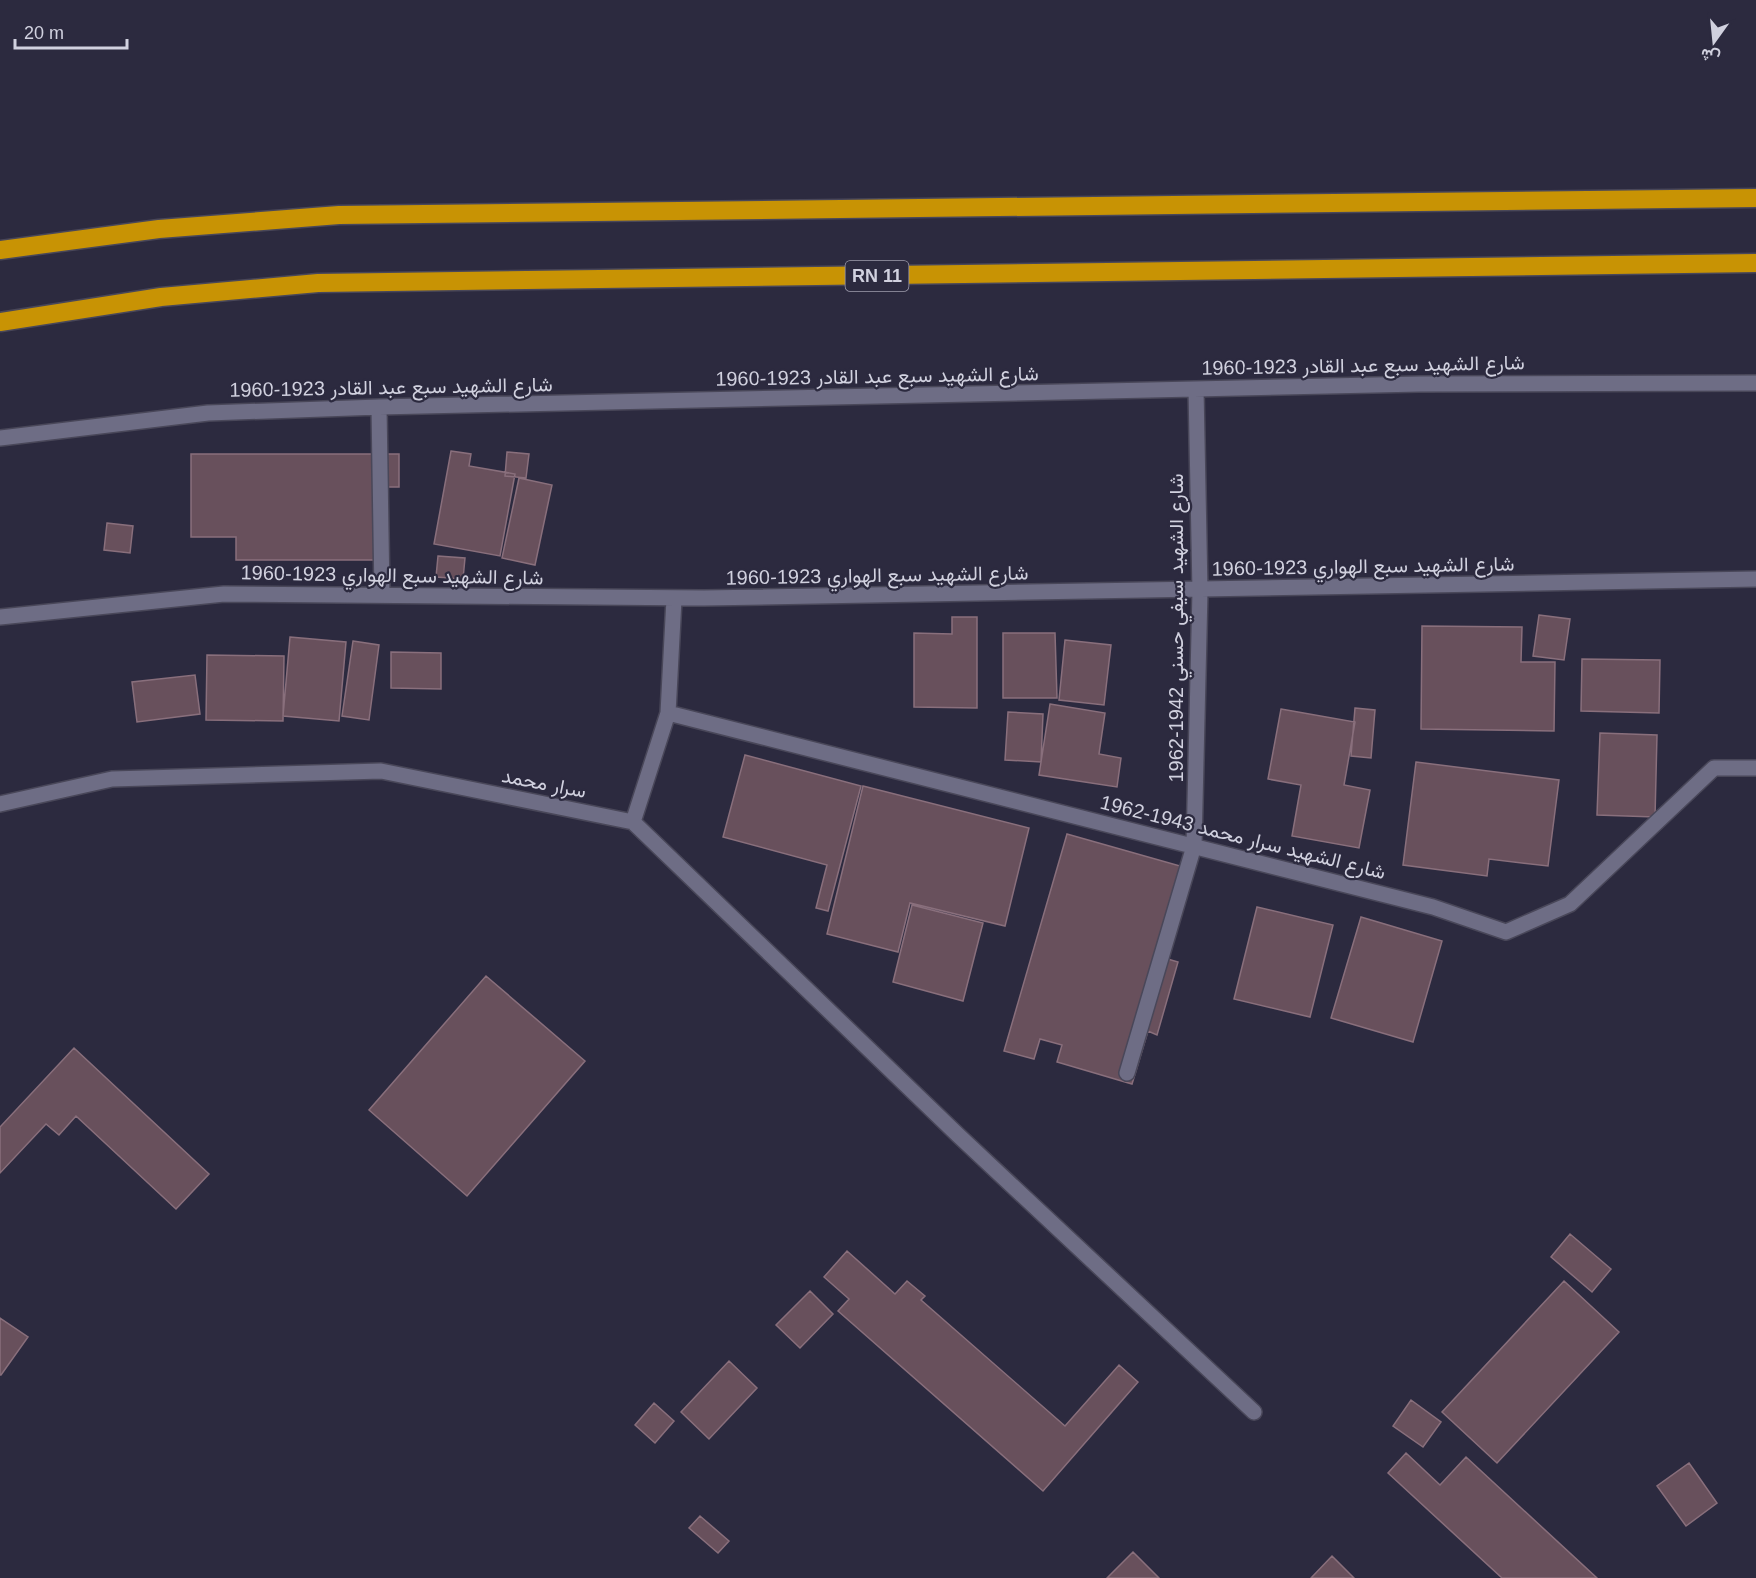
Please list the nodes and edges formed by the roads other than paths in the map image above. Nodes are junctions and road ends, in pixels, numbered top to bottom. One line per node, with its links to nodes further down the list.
1 (1756, 198): 2 (highway)
2 (0, 250)
3 (1756, 263): 4 (highway, RN 11)
4 (0, 322)
5 (1756, 383): 6 (street, شارع الشهيد سبع عبد القادر 1923-1960)
6 (1196, 389): 7 (street, شارع الشهيد سبع عبد القادر 1923-1960); 10 (street, شارع الشهيد سيفي حسني 1942-1962)
7 (379, 407): 8 (street, شارع الشهيد سبع عبد القادر 1923-1960); 11 (street)
8 (0, 438)
9 (1756, 579): 10 (street, شارع الشهيد سبع الهواري 1923-1960)
10 (1200, 591): 12 (street, شارع الشهيد سبع الهواري 1923-1960); 18 (street, شارع الشهيد سيفي حسني 1942-1962)
11 (382, 596): 12 (street, شارع الشهيد سبع الهواري 1923-1960); 13 (street, شارع الشهيد سبع الهواري 1923-1960)
12 (674, 598): 14 (street)
13 (0, 617)
14 (668, 713): 17 (street); 18 (street, شارع الشهيد سرار محمد 1943-1962)
15 (1756, 768): 18 (street, شارع الشهيد سرار محمد 1943-1962)
16 (0, 804): 17 (street, سرار محمد)
17 (633, 822): 20 (street)
18 (1194, 846): 19 (street, شارع الشهيد سيفي حسني 1942-1962)
19 (1127, 1073)
20 (1254, 1412)

